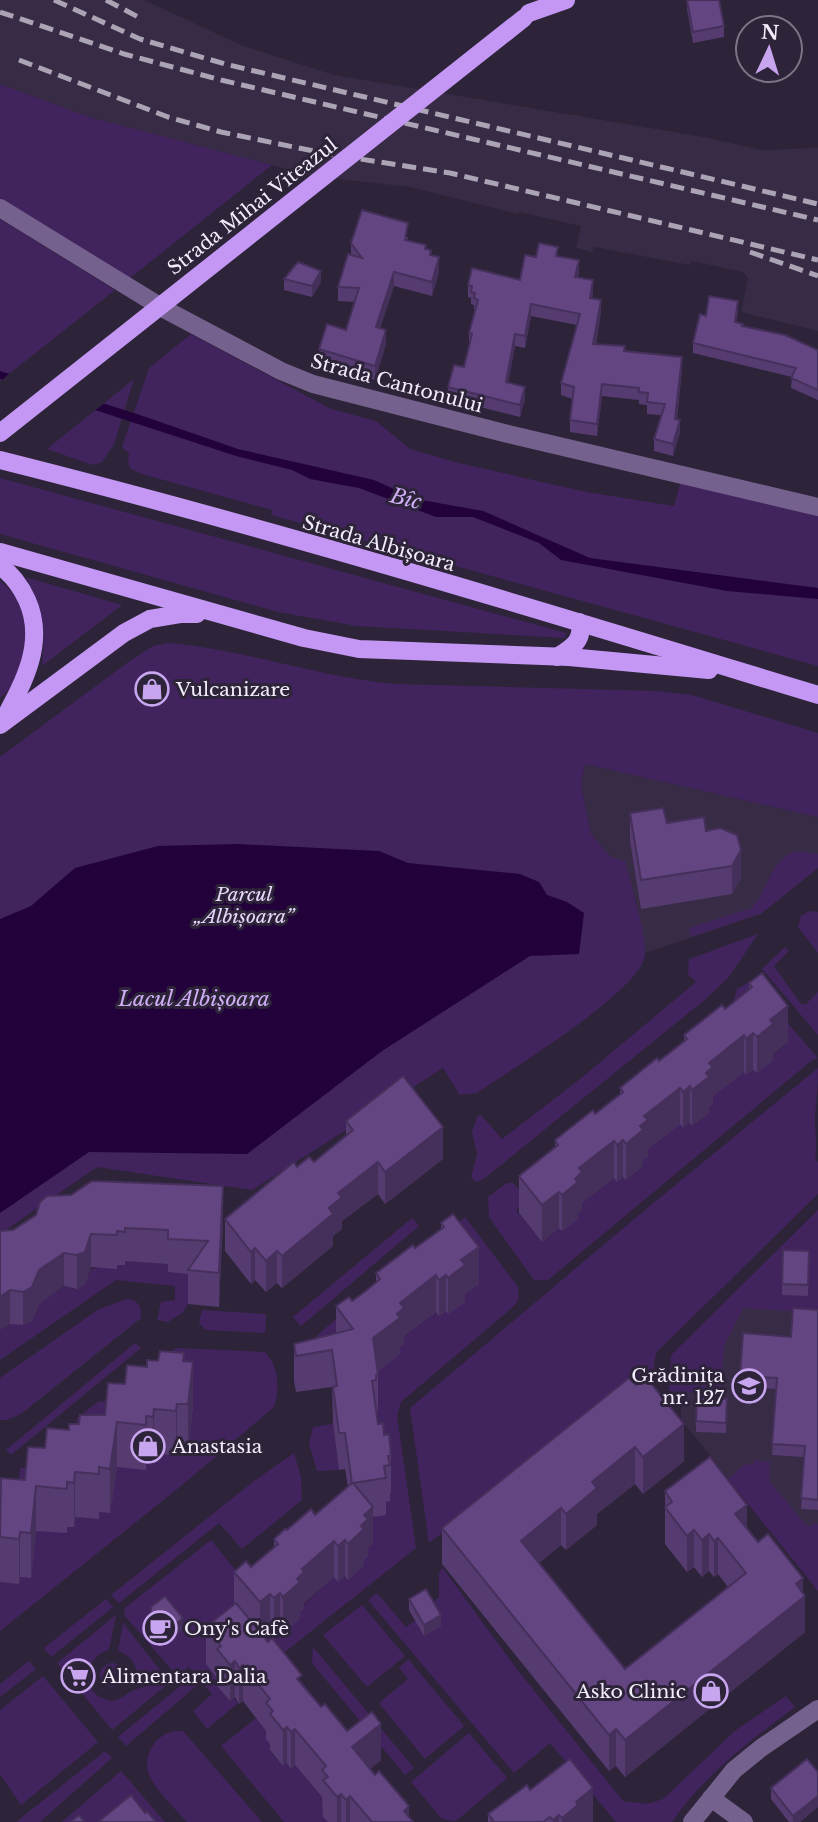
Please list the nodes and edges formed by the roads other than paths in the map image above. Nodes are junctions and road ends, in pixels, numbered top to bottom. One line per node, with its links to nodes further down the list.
1 (566, 0): 2 (main road, Strada Mihai Viteazul)
2 (530, 10): 4 (main road, Strada Mihai Viteazul, bridge)
3 (0, 208): 6 (street, Strada Cantonului)
4 (0, 433)
5 (0, 460): 10 (main road, Strada Albișoara)
6 (818, 507)
7 (0, 552): 9 (main road, Strada Albișoara)
8 (0, 566): 14 (main road)
9 (214, 614): 11 (main road, Strada Albișoara); 14 (main road)
10 (579, 622): 11 (main road); 12 (main road, Strada Albișoara)
11 (557, 657): 12 (main road, Strada Albișoara)
12 (744, 673): 13 (main road, Strada Albișoara)
13 (818, 695)
14 (1, 724)
15 (818, 1709): 16 (street)
16 (711, 1798): 17 (street); 18 (street)
17 (692, 1822)
18 (744, 1822)

